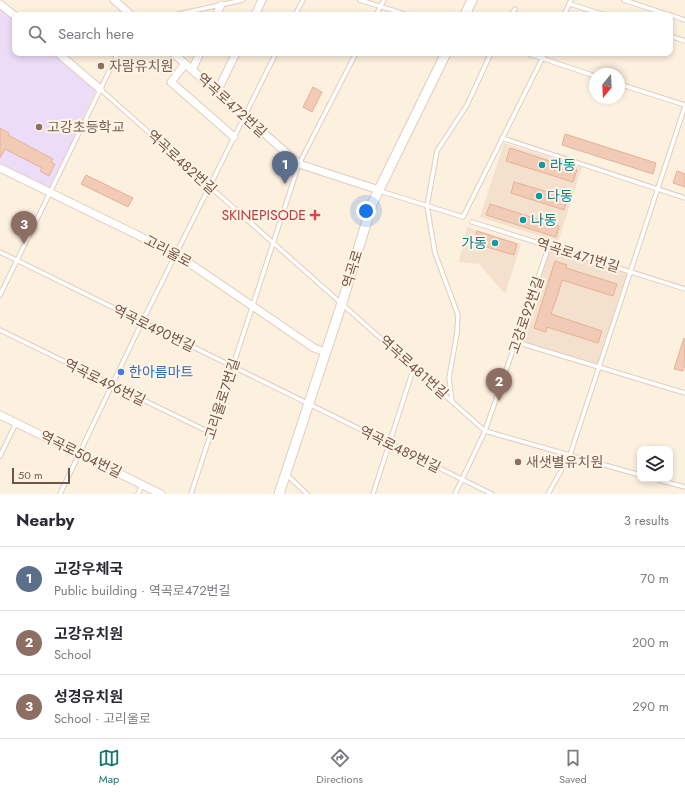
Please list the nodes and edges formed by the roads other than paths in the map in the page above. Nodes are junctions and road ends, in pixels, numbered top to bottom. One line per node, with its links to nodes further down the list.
1 (114, 0): 14 (street)
2 (243, 0): 11 (lane)
3 (262, 0): 17 (street)
4 (303, 0): 18 (lane)
5 (360, 0): 12 (lane)
6 (384, 0): 12 (lane)
7 (472, 0): 21 (street)
8 (624, 0): 25 (lane)
9 (571, 2): 23 (lane); 24 (lane)
10 (0, 4): 26 (street)
11 (221, 5): 15 (lane); 16 (street)
12 (381, 6): 19 (lane); 20 (lane)
13 (514, 8): 22 (lane)
14 (128, 12)
15 (188, 12)
16 (218, 12)
17 (256, 12)
18 (297, 12)
19 (378, 12)
20 (399, 12)
21 (466, 12)
22 (512, 12)
23 (566, 12)
24 (597, 12)
25 (661, 12)
26 (12, 14)
27 (673, 16): 28 (lane)
28 (685, 20)
29 (673, 37): 30 (lane)
30 (685, 41)
31 (62, 56): 46 (street, 역곡로482번길)
32 (116, 56): 46 (lane)
33 (176, 56): 42 (street, 역곡로472번길)
34 (199, 56): 43 (street)
35 (235, 56): 47 (street)
36 (274, 56): 49 (lane)
37 (354, 56): 52 (lane, 고리울로7번길)
38 (445, 56): 56 (street, 역곡로)
39 (490, 56): 59 (lane)
40 (536, 56): 41 (lane)
41 (542, 58): 44 (lane); 51 (lane)
42 (185, 64): 43 (street, 역곡로472번길); 50 (street)
43 (192, 70): 47 (street, 역곡로472번길)
44 (589, 74)
45 (625, 86): 48 (lane)
46 (100, 89): 54 (lane, 역곡로482번길); 57 (lane)
47 (218, 92): 49 (street, 역곡로472번길)
48 (685, 106): 55 (lane)
49 (244, 116): 50 (lane); 52 (street, 역곡로472번길)
50 (234, 137): 54 (lane)
51 (502, 138): 55 (lane); 59 (lane)
52 (299, 164): 56 (street, 역곡로472번길); 61 (lane, 고리울로7번길)
53 (0, 168): 57 (street, 고리울로)
54 (210, 186): 61 (lane, 역곡로482번길); 64 (lane)
55 (658, 189): 58 (lane); 66 (lane)
56 (379, 190): 59 (lane); 69 (street, 역곡로)
57 (50, 192): 64 (street, 고리울로); 65 (lane)
58 (685, 198)
59 (427, 206): 80 (lane)
60 (472, 222): 62 (lane, 역곡로471번길)
61 (273, 242): 69 (lane, 역곡로482번길); 70 (lane, 고리울로7번길)
62 (550, 246): 66 (lane, 역곡로471번길); 73 (lane, 고강로92번길)
63 (0, 252): 65 (lane, 역곡로490번길)
64 (176, 254): 70 (street, 고리울로); 71 (lane)
65 (17, 260): 68 (lane); 71 (lane, 역곡로490번길)
66 (631, 271): 67 (lane, 역곡로471번길); 77 (lane)
67 (685, 288)
68 (0, 295)
69 (342, 303): 74 (street, 역곡로); 76 (lane, 역곡로481번길)
70 (252, 304): 74 (street, 고리울로); 75 (lane, 고리울로7번길)
71 (142, 322): 75 (lane, 역곡로490번길); 78 (lane)
72 (0, 330): 78 (lane, 역곡로496번길)
73 (516, 342): 77 (lane); 84 (lane, 고강로92번길)
74 (325, 352): 81 (street, 역곡로)
75 (232, 365): 81 (lane, 역곡로490번길); 85 (lane, 고리울로7번길)
76 (414, 367): 80 (lane, 역곡로481번길); 86 (lane)
77 (599, 367): 79 (lane); 88 (lane)
78 (112, 385): 85 (lane, 역곡로496번길); 87 (lane)
79 (685, 393)
80 (452, 401): 84 (lane, 역곡로481번길)
81 (308, 403): 86 (lane, 역곡로489번길); 90 (street, 역곡로)
82 (0, 415): 83 (street, 역곡로504번길)
83 (16, 423): 87 (street, 역곡로504번길); 89 (lane)
84 (485, 431): 88 (lane); 92 (lane, 고강로92번길)
85 (211, 433): 99 (lane, 고리울로7번길)
86 (390, 443): 92 (lane, 역곡로489번길); 102 (lane)
87 (80, 454): 94 (street, 역곡로504번길); 96 (lane)
88 (570, 455): 91 (lane); 105 (lane)
89 (0, 456)
90 (286, 473): 100 (street, 역곡로); 101 (lane)
91 (637, 474)
92 (463, 479): 103 (lane, 고강로92번길); 104 (lane, 역곡로489번길)
93 (666, 482): 95 (lane)
94 (142, 485): 97 (lane); 98 (street, 역곡로504번길)
95 (685, 487)
96 (60, 494)
97 (138, 494)
98 (161, 494)
99 (192, 494)
100 (279, 494)
101 (307, 494)
102 (373, 494)
103 (456, 494)
104 (492, 494)
105 (548, 494)

